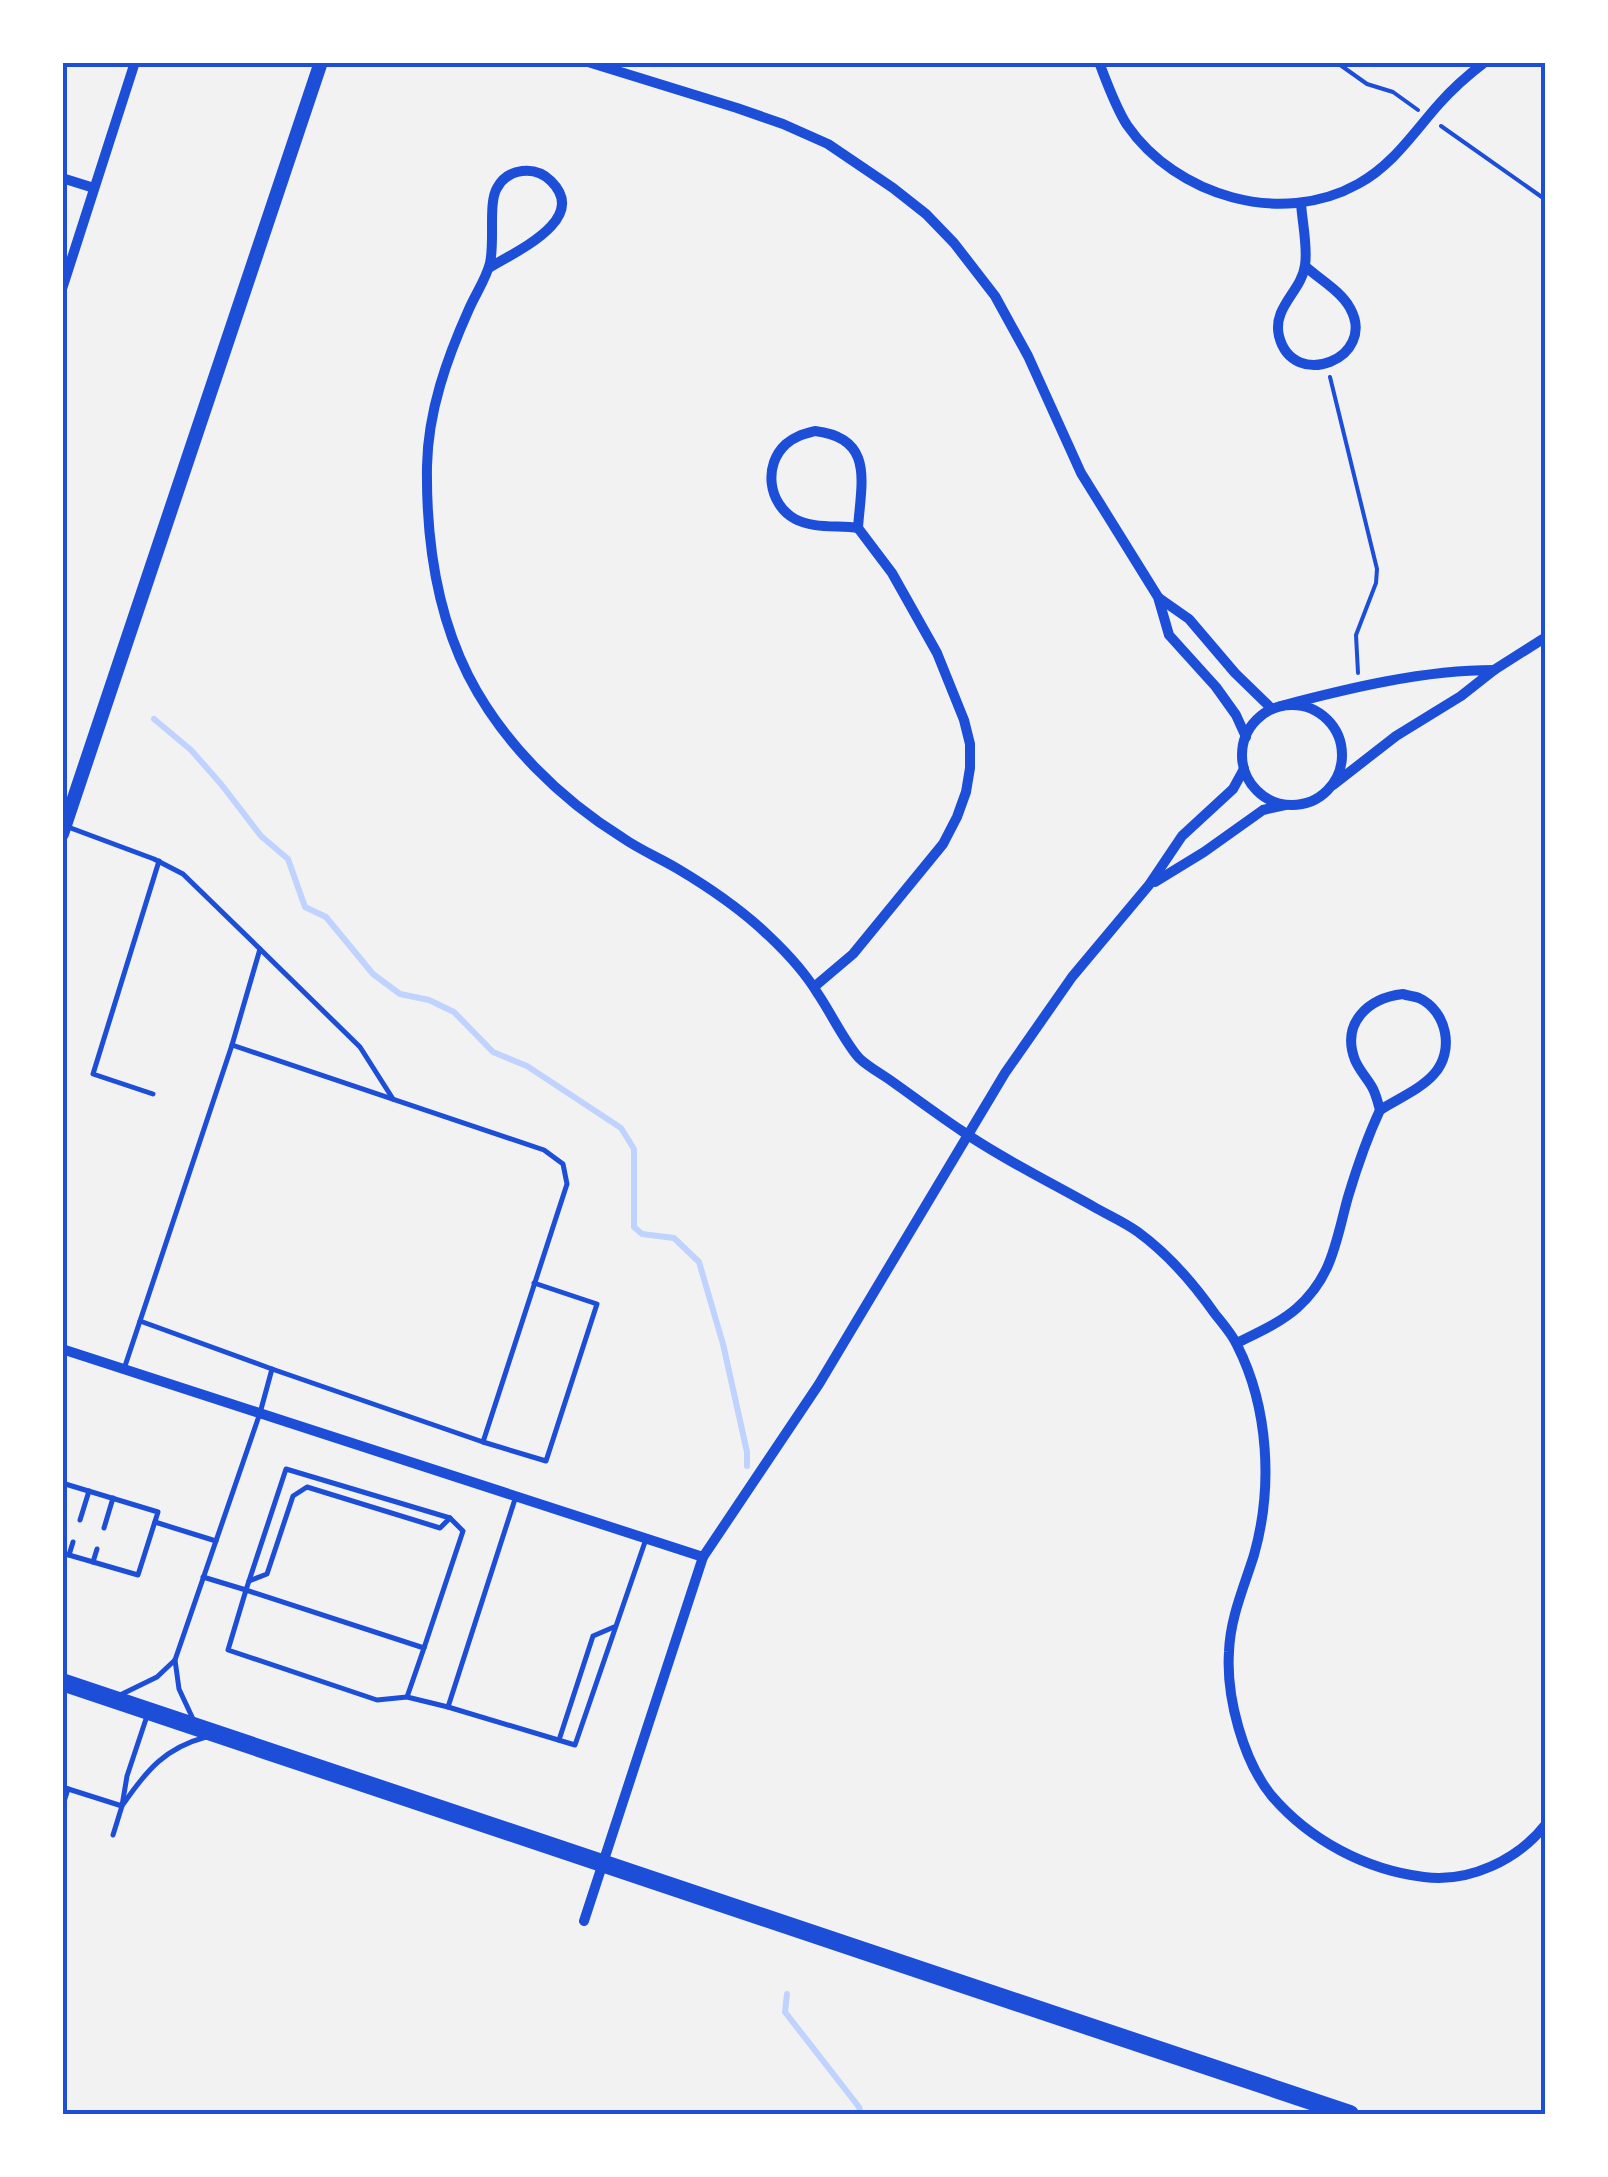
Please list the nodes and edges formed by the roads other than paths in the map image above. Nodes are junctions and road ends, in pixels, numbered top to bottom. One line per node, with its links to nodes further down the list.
1 (135, 62): 7 (street)
2 (321, 62): 21 (street)
3 (588, 62): 13 (street)
4 (1099, 62): 8 (street)
5 (1485, 62): 8 (street)
6 (62, 178): 7 (street)
7 (94, 188): 11 (street)
8 (1301, 203): 9 (street)
9 (1305, 266): 9 (street)
10 (489, 268): 10 (street); 25 (street)
11 (62, 289)
12 (858, 528): 12 (street); 25 (street)
13 (1158, 597): 16 (street); 17 (street)
14 (1546, 637): 15 (street)
15 (1494, 670): 16 (street); 19 (street)
16 (1277, 708): 17 (street); 19 (street)
17 (1246, 736): 18 (street)
18 (1244, 769): 20 (street); 23 (street)
19 (1333, 785): 20 (street)
20 (1285, 805): 23 (street)
21 (64, 830): 22 (lane)
22 (159, 862): 24 (lane); 27 (lane)
23 (1150, 885): 30 (street)
24 (260, 949): 26 (lane); 28 (lane)
25 (814, 987): 30 (street)
26 (232, 1045): 28 (lane); 32 (lane)
27 (153, 1094)
28 (392, 1099): 31 (lane)
29 (1380, 1110): 29 (street); 33 (street)
30 (968, 1136): 33 (street); 52 (street)
31 (534, 1283): 38 (lane); 38 (lane)
32 (140, 1321): 35 (lane); 36 (lane)
33 (1236, 1344): 70 (street)
34 (62, 1348): 35 (street)
35 (124, 1368): 37 (street)
36 (272, 1369): 37 (lane); 38 (lane)
37 (260, 1413): 41 (street); 48 (lane)
38 (483, 1442)
39 (63, 1484): 40 (lane)
40 (89, 1491): 42 (lane); 44 (lane)
41 (516, 1496): 47 (street); 63 (lane)
42 (113, 1498): 45 (lane); 46 (lane)
43 (450, 1518): 55 (lane); 55 (lane); 58 (lane)
44 (80, 1520)
45 (155, 1522): 48 (lane); 53 (lane)
46 (104, 1528)
47 (646, 1539): 52 (street); 57 (lane)
48 (216, 1541): 54 (lane)
49 (73, 1542): 51 (lane)
50 (97, 1549): 53 (lane)
51 (66, 1554): 53 (lane)
52 (703, 1557): 72 (street)
53 (93, 1562)
54 (203, 1577): 56 (lane); 59 (lane)
55 (249, 1581): 56 (lane)
56 (246, 1590): 58 (lane); 61 (lane)
57 (616, 1626): 66 (lane); 66 (lane)
58 (424, 1648): 61 (lane)
59 (174, 1660): 62 (lane); 65 (lane)
60 (62, 1682): 62 (main road)
61 (407, 1697): 63 (lane)
62 (111, 1699): 64 (main road)
63 (448, 1708): 66 (lane)
64 (148, 1711): 65 (main road); 68 (lane)
65 (206, 1732): 68 (lane); 72 (main road)
66 (558, 1740)
67 (66, 1788): 68 (lane); 69 (lane)
68 (122, 1806): 71 (lane)
69 (62, 1808)
70 (1546, 1824)
71 (113, 1835)
72 (603, 1864): 73 (street); 74 (main road)
73 (584, 1921)
74 (1350, 2114)

